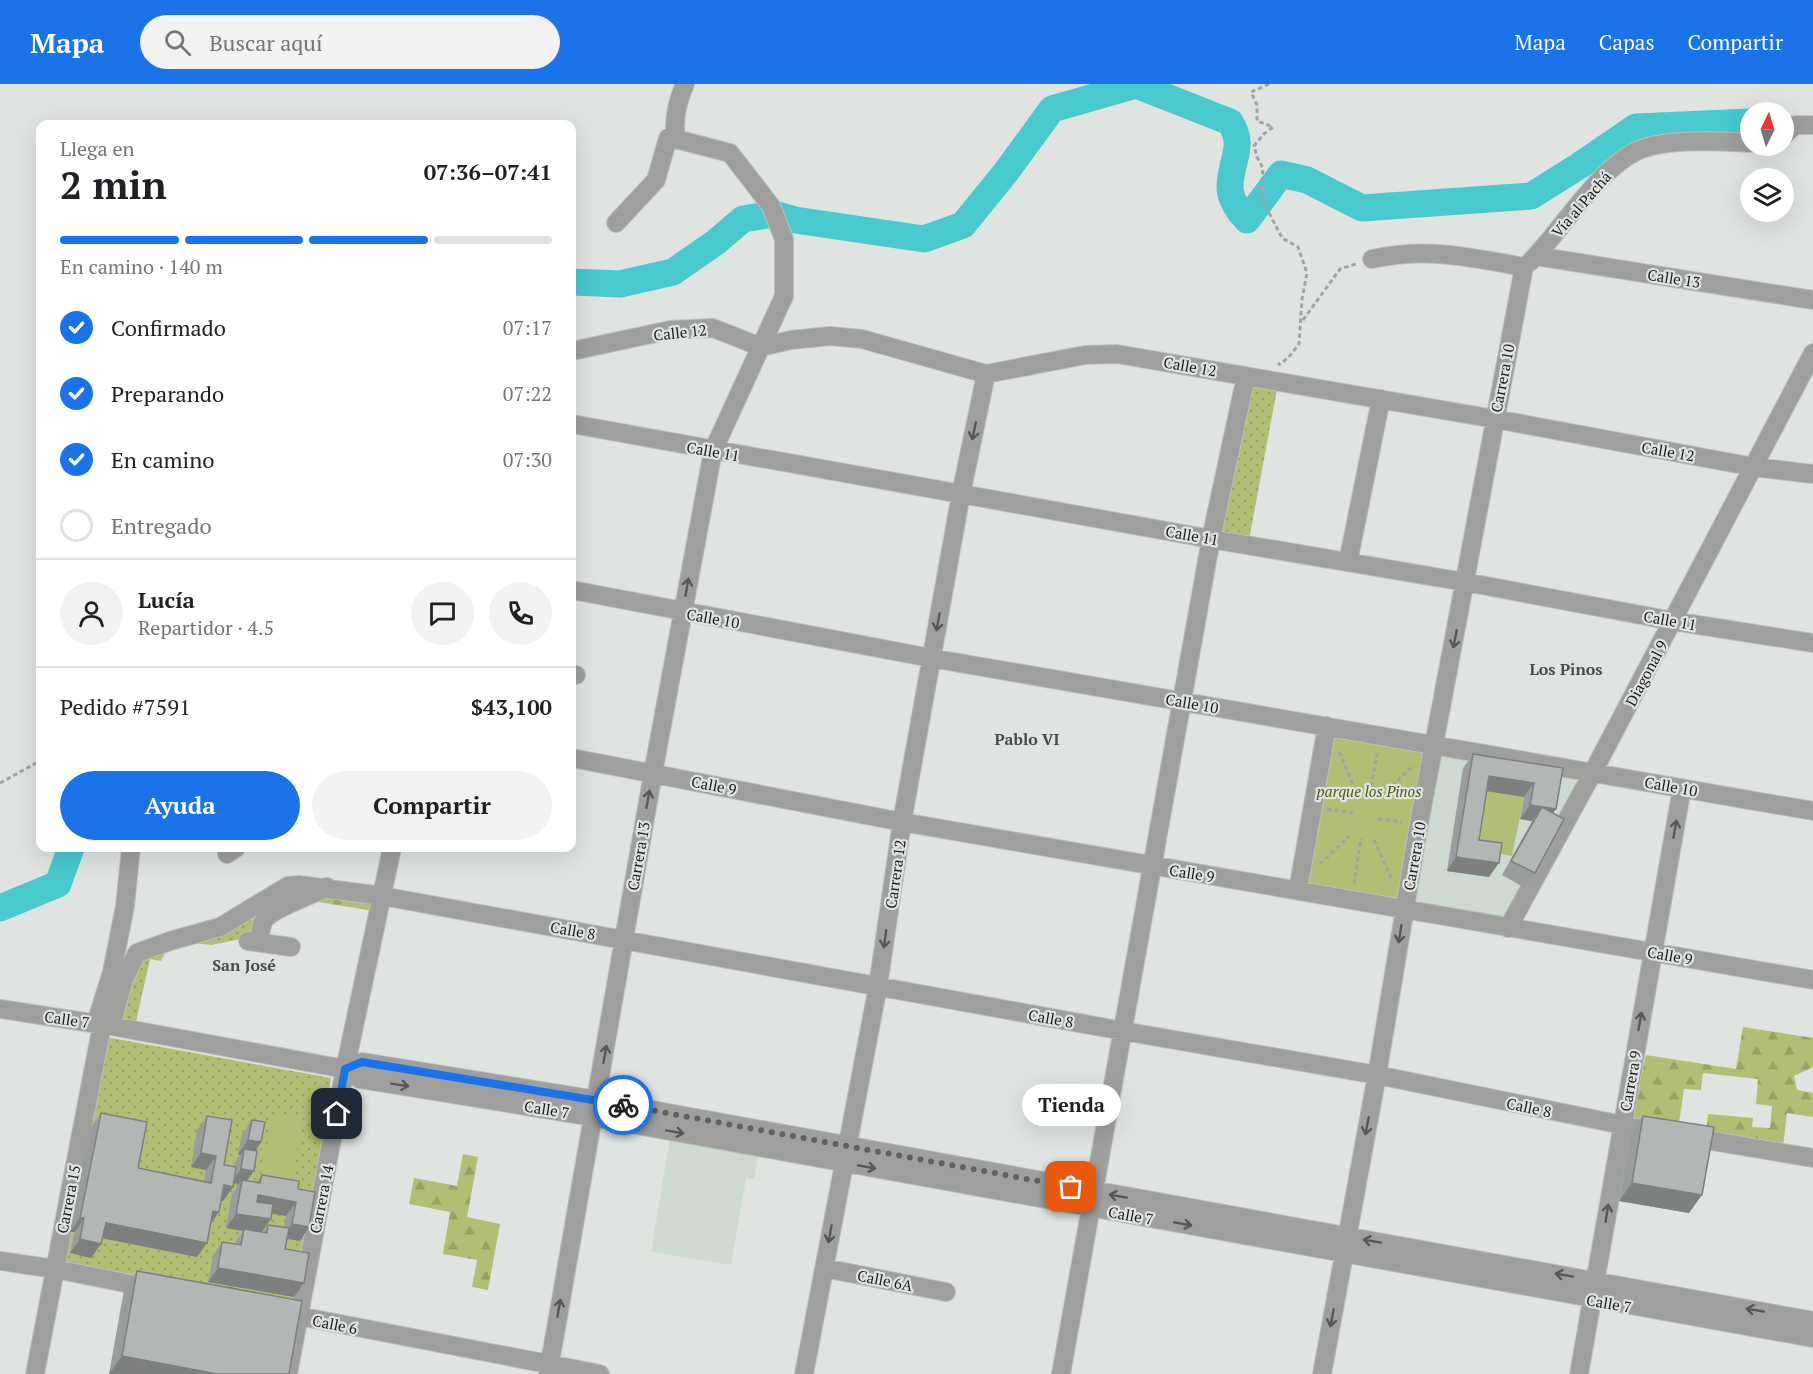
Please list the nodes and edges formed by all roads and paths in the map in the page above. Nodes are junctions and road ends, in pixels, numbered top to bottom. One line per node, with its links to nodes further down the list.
1 (685, 84): 5 (street)
2 (1269, 84): 11 (path)
3 (1813, 125): 4 (street)
4 (1794, 126)
5 (675, 134): 7 (street); 12 (street, Carrera 13)
6 (1740, 142): 9 (street, Vía al Pachá)
7 (616, 223)
8 (1372, 259): 9 (street, Calle 13); 11 (path)
9 (1530, 262): 10 (street, Calle 13); 19 (street, Carrera 10)
10 (1813, 300)
11 (1302, 322): 17 (path)
12 (761, 347): 13 (street, Calle 12); 15 (street, Calle 12); 21 (street, Carrera 13)
13 (576, 350)
14 (1813, 353): 22 (street, Diagonal 9)
15 (986, 374): 16 (street, Calle 12); 24 (street, Carrera 12, one-way to 24)
16 (1246, 376): 17 (street, Calle 12); 25 (street)
17 (1270, 380): 18 (street, Calle 12)
18 (1381, 399): 19 (street, Calle 12); 26 (street)
19 (1495, 419): 22 (street, Calle 12); 27 (street, Carrera 10)
20 (576, 425): 21 (street, Calle 11)
21 (713, 451): 24 (street, Calle 11); 29 (street, Carrera 13, one-way to 21)
22 (1754, 467): 23 (street, Calle 12); 30 (street, Diagonal 9)
23 (1813, 474)
24 (961, 494): 25 (street, Calle 11); 32 (street, Carrera 12, one-way to 32)
25 (1212, 539): 26 (street, Calle 11); 33 (street)
26 (1348, 562): 27 (street, Calle 11)
27 (1465, 582): 30 (street, Calle 11); 36 (street, Carrera 10, one-way to 36)
28 (576, 591): 29 (street, Calle 10)
29 (683, 613): 32 (street, Calle 10); 41 (street, Carrera 13)
30 (1673, 621): 31 (street, Calle 11); 40 (street, Diagonal 9)
31 (1813, 643)
32 (931, 658): 33 (street, Calle 10); 51 (street, Carrera 12)
33 (1182, 702): 34 (street, Calle 10); 58 (street)
34 (1327, 726): 35 (street, Calle 10); 47 (street)
35 (1380, 736): 36 (street, Calle 10); 45 (path)
36 (1434, 745): 40 (street, Calle 10); 46 (path); 52 (street, Carrera 10)
37 (1339, 751): 44 (path)
38 (576, 759): 41 (street, Calle 9)
39 (36, 763): 42 (path)
40 (1593, 772): 43 (street, Calle 10); 65 (street, Diagonal 9)
41 (653, 773): 51 (street, Calle 9); 66 (street, Carrera 13, one-way to 41)
42 (0, 783)
43 (1682, 788): 48 (street, Calle 10); 68 (street, Carrera 9, one-way to 43)
44 (1356, 792)
45 (1370, 794)
46 (1381, 796)
47 (1313, 807): 49 (path); 60 (street)
48 (1813, 811)
49 (1353, 813)
50 (1377, 819): 52 (path)
51 (902, 822): 58 (street, Calle 9); 70 (street, Carrera 12, one-way to 70)
52 (1419, 824): 64 (street, Carrera 10)
53 (1349, 836): 60 (path)
54 (1361, 838): 63 (path)
55 (1374, 840): 64 (path)
56 (131, 852): 72 (street)
57 (391, 852): 62 (street, Carrera 14)
58 (1153, 867): 60 (street, Calle 9); 73 (street)
59 (288, 886): 61 (street, Calle 8); 72 (street, Carrera 15)
60 (1299, 886): 63 (street, Calle 9)
61 (327, 887): 62 (street, Calle 8); 67 (street)
62 (382, 896): 66 (street, Calle 8); 74 (street, Carrera 14)
63 (1352, 898): 64 (street, Calle 9)
64 (1404, 908): 65 (street, Calle 9); 75 (street, Carrera 10, one-way to 75)
65 (1508, 928): 68 (street, Calle 9)
66 (624, 939): 70 (street, Calle 8); 76 (street, Carrera 13, one-way to 66)
67 (291, 947)
68 (1652, 952): 69 (street, Calle 9); 77 (street, Carrera 9, one-way to 68)
69 (1813, 980)
70 (878, 986): 73 (street, Calle 8); 78 (street, Carrera 12)
71 (0, 1009): 72 (street, Calle 7)
72 (103, 1025): 74 (street, Calle 7); 84 (street, Carrera 15)
73 (1123, 1032): 75 (street, Calle 8); 80 (street)
74 (345, 1069): 76 (street, Calle 7); 90 (street, Carrera 14)
75 (1377, 1075): 77 (street, Calle 8); 81 (street, Carrera 10, one-way to 81)
76 (595, 1108): 78 (street, Calle 7); 93 (street, Carrera 13, one-way to 76)
77 (1622, 1126): 79 (street, Calle 8); 85 (street, Carrera 9, one-way to 77)
78 (845, 1154): 80 (street, Calle 7); 83 (street, Carrera 12, one-way to 83)
79 (1813, 1158)
80 (1092, 1199): 81 (street, Calle 7); 98 (street)
81 (1345, 1245): 85 (street, Calle 7, one-way to 81); 88 (street, Calle 7); 99 (street, Carrera 10, one-way to 99)
82 (0, 1261): 84 (street)
83 (824, 1268): 87 (street, Calle 6A); 97 (street, Carrera 12)
84 (55, 1269): 86 (street); 94 (street, Carrera 15)
85 (1596, 1281): 88 (street, Carrera 9); 91 (street, Calle 7, one-way to 85)
86 (171, 1292)
87 (946, 1292)
88 (1593, 1300): 92 (street, Calle 7); 100 (street, Carrera 9)
89 (264, 1310): 90 (street, Calle 6)
90 (299, 1317): 93 (street, Calle 6); 95 (street, Carrera 14)
91 (1813, 1321)
92 (1813, 1338)
93 (548, 1370): 96 (street, Calle 6)
94 (35, 1374)
95 (288, 1374)
96 (600, 1374)
97 (804, 1374)
98 (1061, 1374)
99 (1322, 1374)
100 (1579, 1374)

